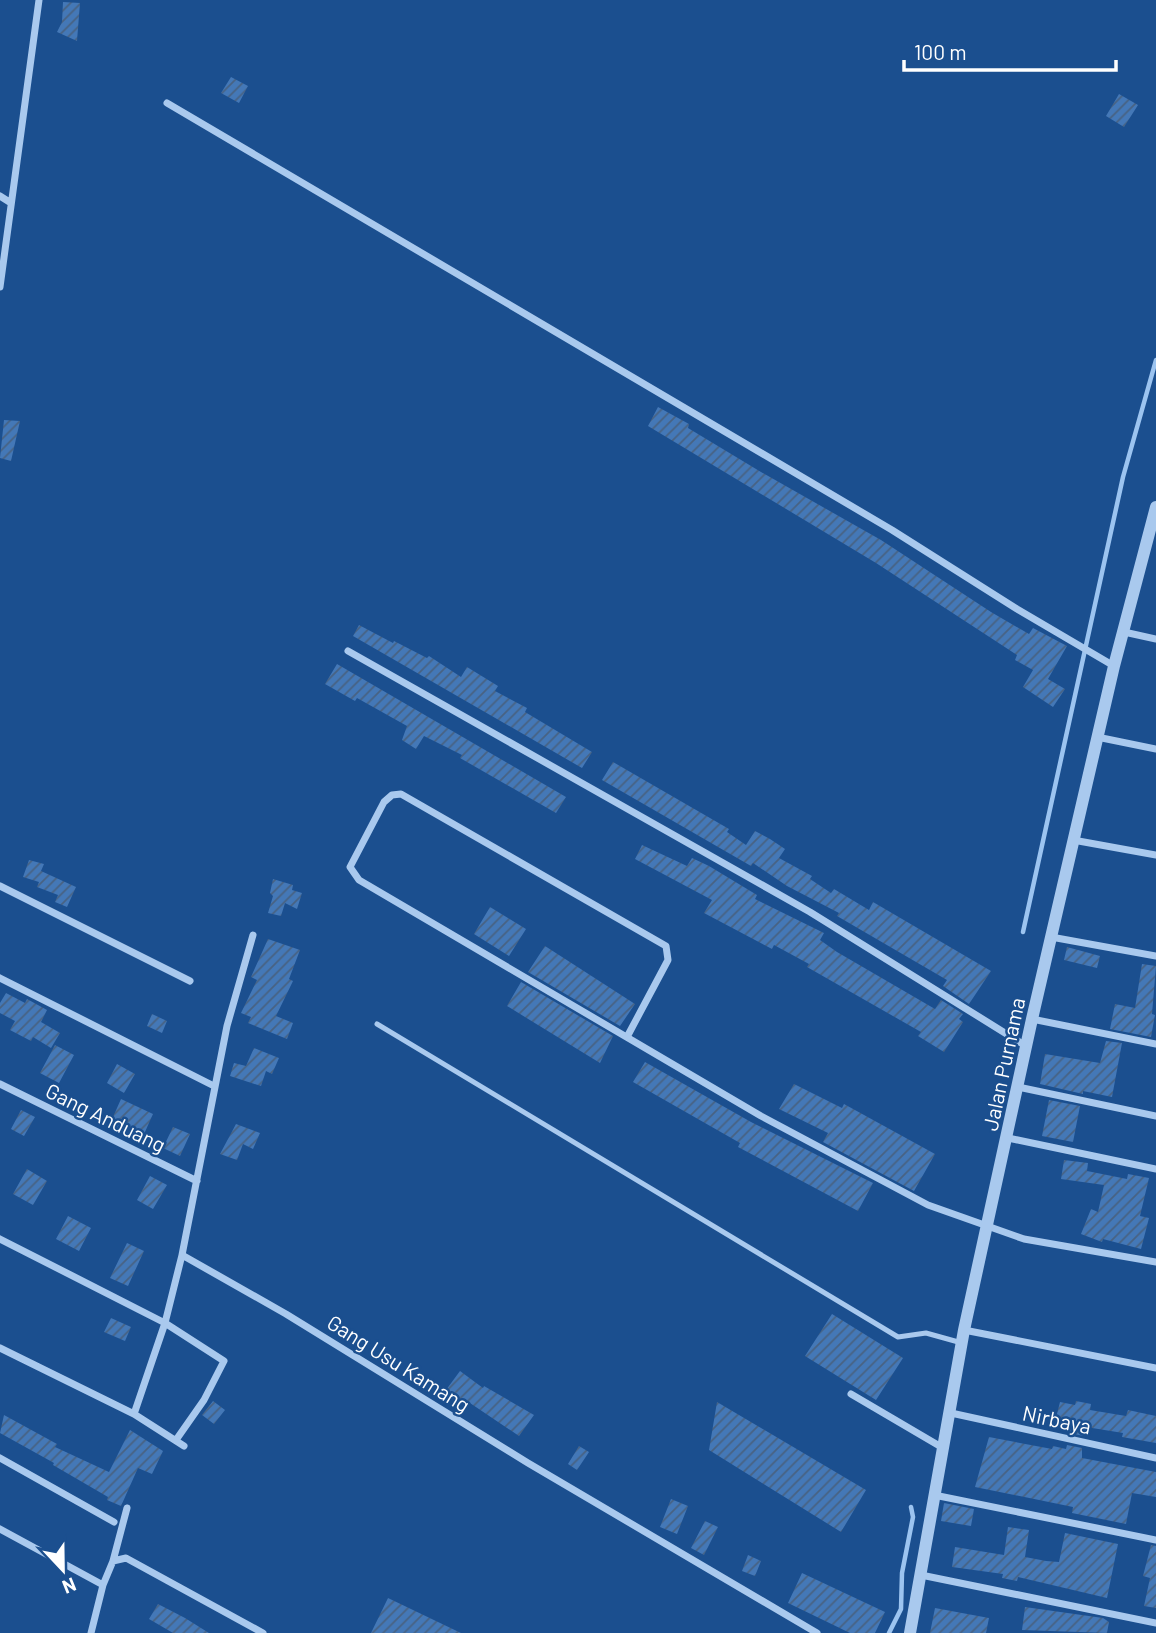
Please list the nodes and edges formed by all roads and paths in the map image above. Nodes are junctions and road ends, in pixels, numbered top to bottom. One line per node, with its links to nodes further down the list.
1 (39, 0): 4 (street)
2 (167, 103): 10 (street)
3 (0, 196): 4 (street)
4 (11, 202): 5 (street)
5 (0, 287)
6 (1156, 507): 7 (street, Jalan Purnama)
7 (1124, 632): 8 (street); 10 (street, Jalan Purnama)
8 (1156, 639)
9 (348, 651): 25 (street)
10 (1114, 665): 11 (street, Jalan Purnama)
11 (1097, 737): 12 (street); 13 (street, Jalan Purnama)
12 (1156, 749)
13 (1073, 840): 14 (street); 17 (street, Jalan Purnama)
14 (1156, 855)
15 (0, 886): 20 (street)
16 (253, 935): 27 (street)
17 (1051, 937): 18 (street); 21 (street, Jalan Purnama)
18 (1156, 956)
19 (0, 978): 27 (street)
20 (190, 981)
21 (1032, 1018): 24 (street); 25 (street, Jalan Purnama)
22 (377, 1024): 38 (lane)
23 (627, 1037): 23 (street); 33 (street)
24 (1156, 1044)
25 (1027, 1046): 28 (street, Jalan Purnama)
26 (0, 1084): 32 (street, Gang Anduang)
27 (214, 1086): 32 (street)
28 (1018, 1087): 29 (street); 30 (street, Jalan Purnama)
29 (1156, 1116)
30 (1008, 1138): 31 (street); 33 (street, Jalan Purnama)
31 (1156, 1169)
32 (197, 1181): 35 (street)
33 (988, 1227): 36 (street); 38 (street, Jalan Purnama)
34 (0, 1239): 37 (street)
35 (182, 1255): 37 (street); 60 (street, Gang Usu Kamang)
36 (1156, 1262)
37 (165, 1324): 43 (street); 44 (street)
38 (963, 1337): 40 (street); 42 (street, Jalan Purnama)
39 (0, 1348): 43 (street)
40 (1156, 1368)
41 (851, 1394): 46 (street)
42 (951, 1413): 46 (street, Jalan Purnama); 48 (street, Nirbaya)
43 (134, 1414): 44 (street)
44 (176, 1440): 45 (street)
45 (184, 1446)
46 (943, 1448): 49 (street, Jalan Purnama)
47 (0, 1458): 51 (street)
48 (1156, 1458)
49 (934, 1495): 53 (street); 55 (street, Jalan Purnama)
50 (127, 1508): 54 (street)
51 (114, 1522)
52 (0, 1529): 56 (street)
53 (1156, 1540)
54 (113, 1561): 56 (street); 59 (street)
55 (920, 1575): 57 (street); 61 (street, Jalan Purnama)
56 (103, 1585): 58 (street)
57 (1156, 1623)
58 (91, 1633)
59 (263, 1633)
60 (817, 1633)
61 (910, 1633)

